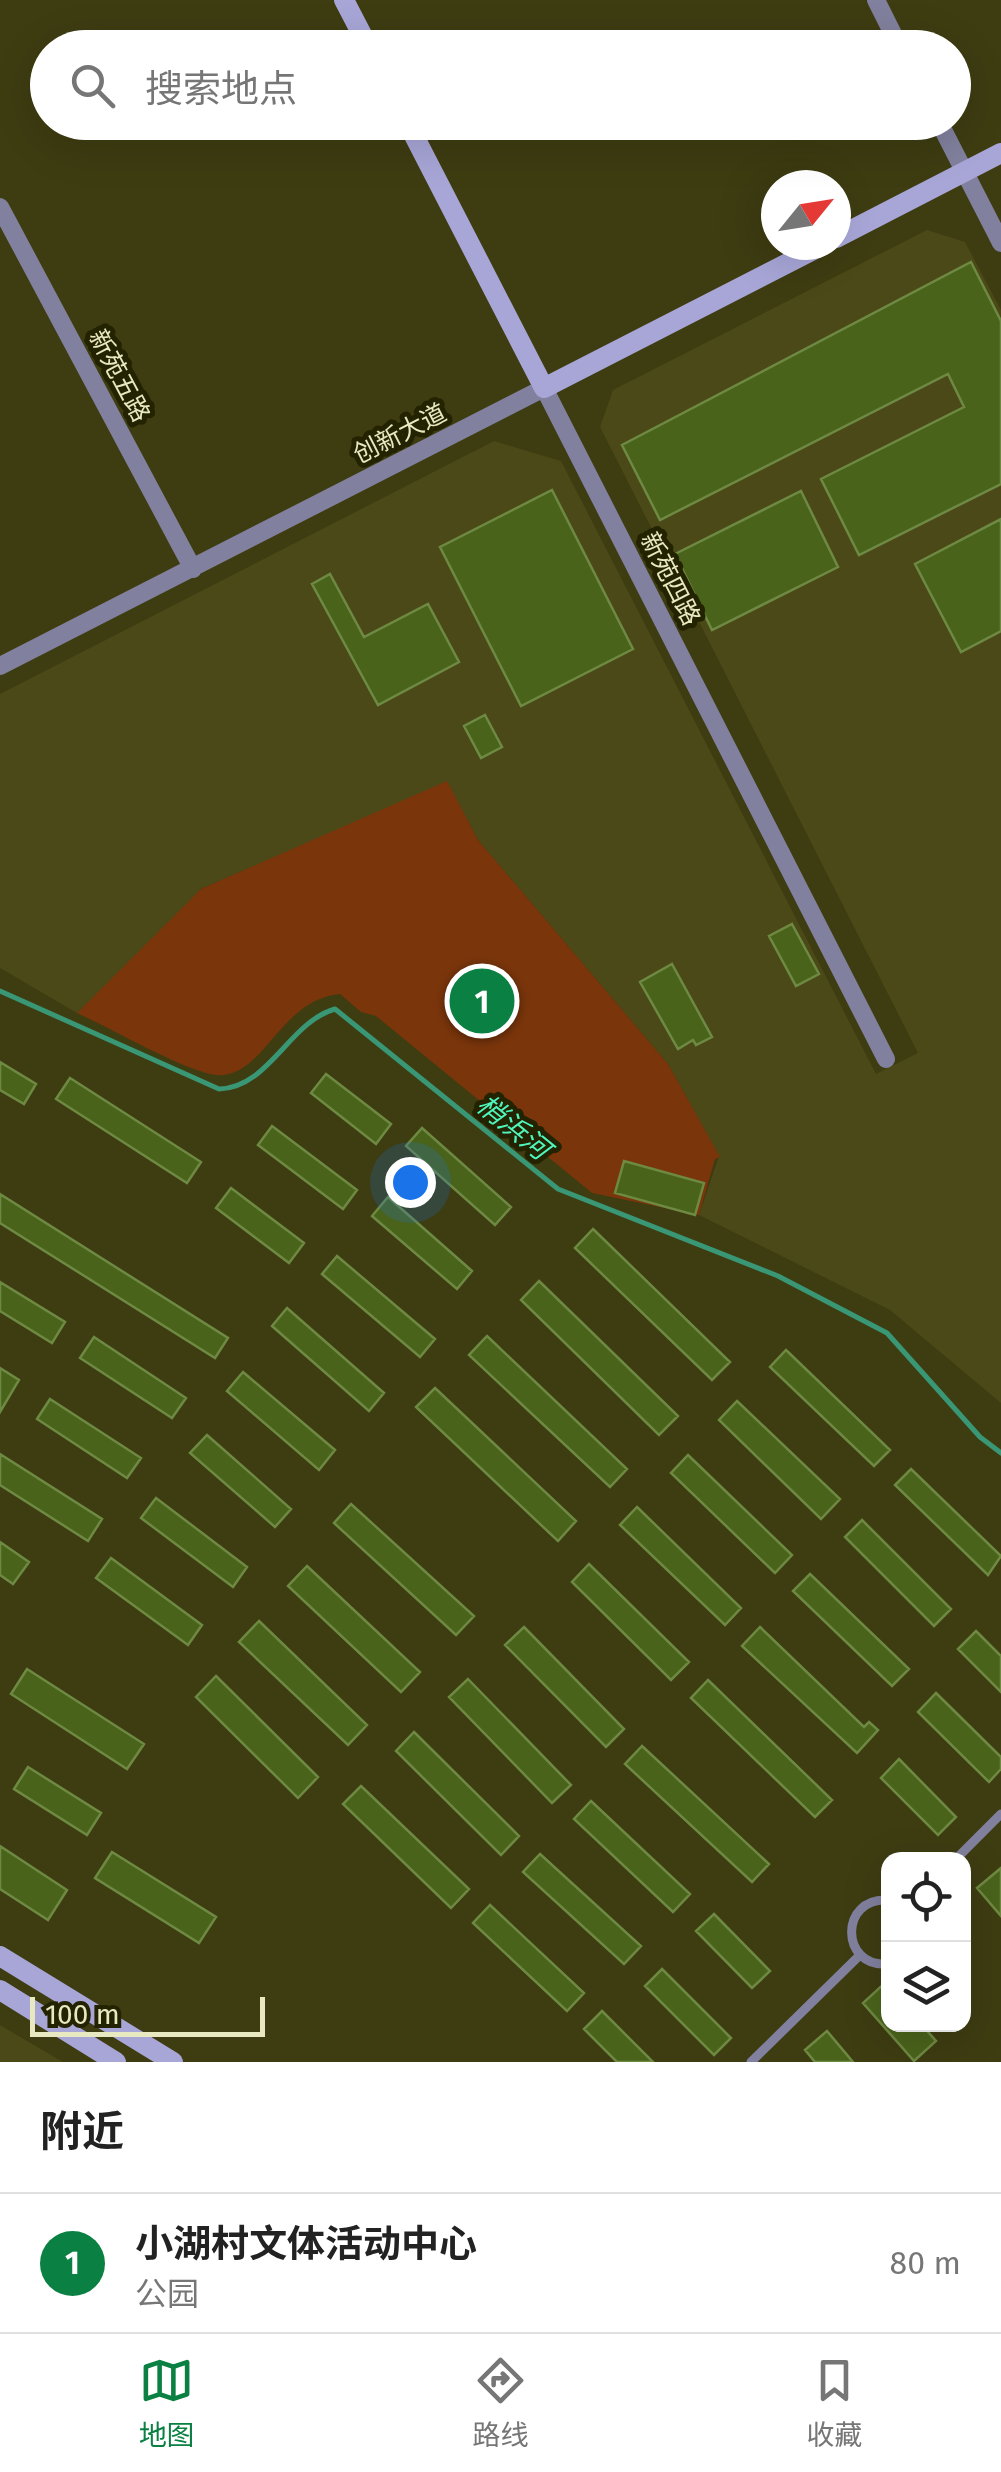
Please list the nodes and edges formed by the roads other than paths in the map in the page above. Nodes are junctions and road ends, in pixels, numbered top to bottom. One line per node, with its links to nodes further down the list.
1 (344, 0): 3 (street)
2 (876, 0): 4 (street)
3 (360, 30)
4 (891, 30)
5 (416, 140): 13 (street, 新苑四路)
6 (948, 140): 8 (street)
7 (1001, 154): 8 (street)
8 (965, 172): 10 (street); 11 (street)
9 (0, 206): 14 (street, 新苑五路)
10 (851, 230)
11 (1001, 243)
12 (793, 260): 13 (street, 创新大道)
13 (544, 388): 14 (street, 创新大道); 16 (street, 新苑四路)
14 (193, 569): 15 (street, 创新大道)
15 (0, 666)
16 (886, 1060)
17 (1001, 1814): 18 (lane)
18 (963, 1852)
19 (881, 1900): 20 (lane)
20 (860, 1955): 22 (lane); 26 (lane)
21 (0, 1956): 25 (street)
22 (881, 1962)
23 (0, 1990): 24 (street)
24 (116, 2062)
25 (173, 2062)
26 (752, 2062)

